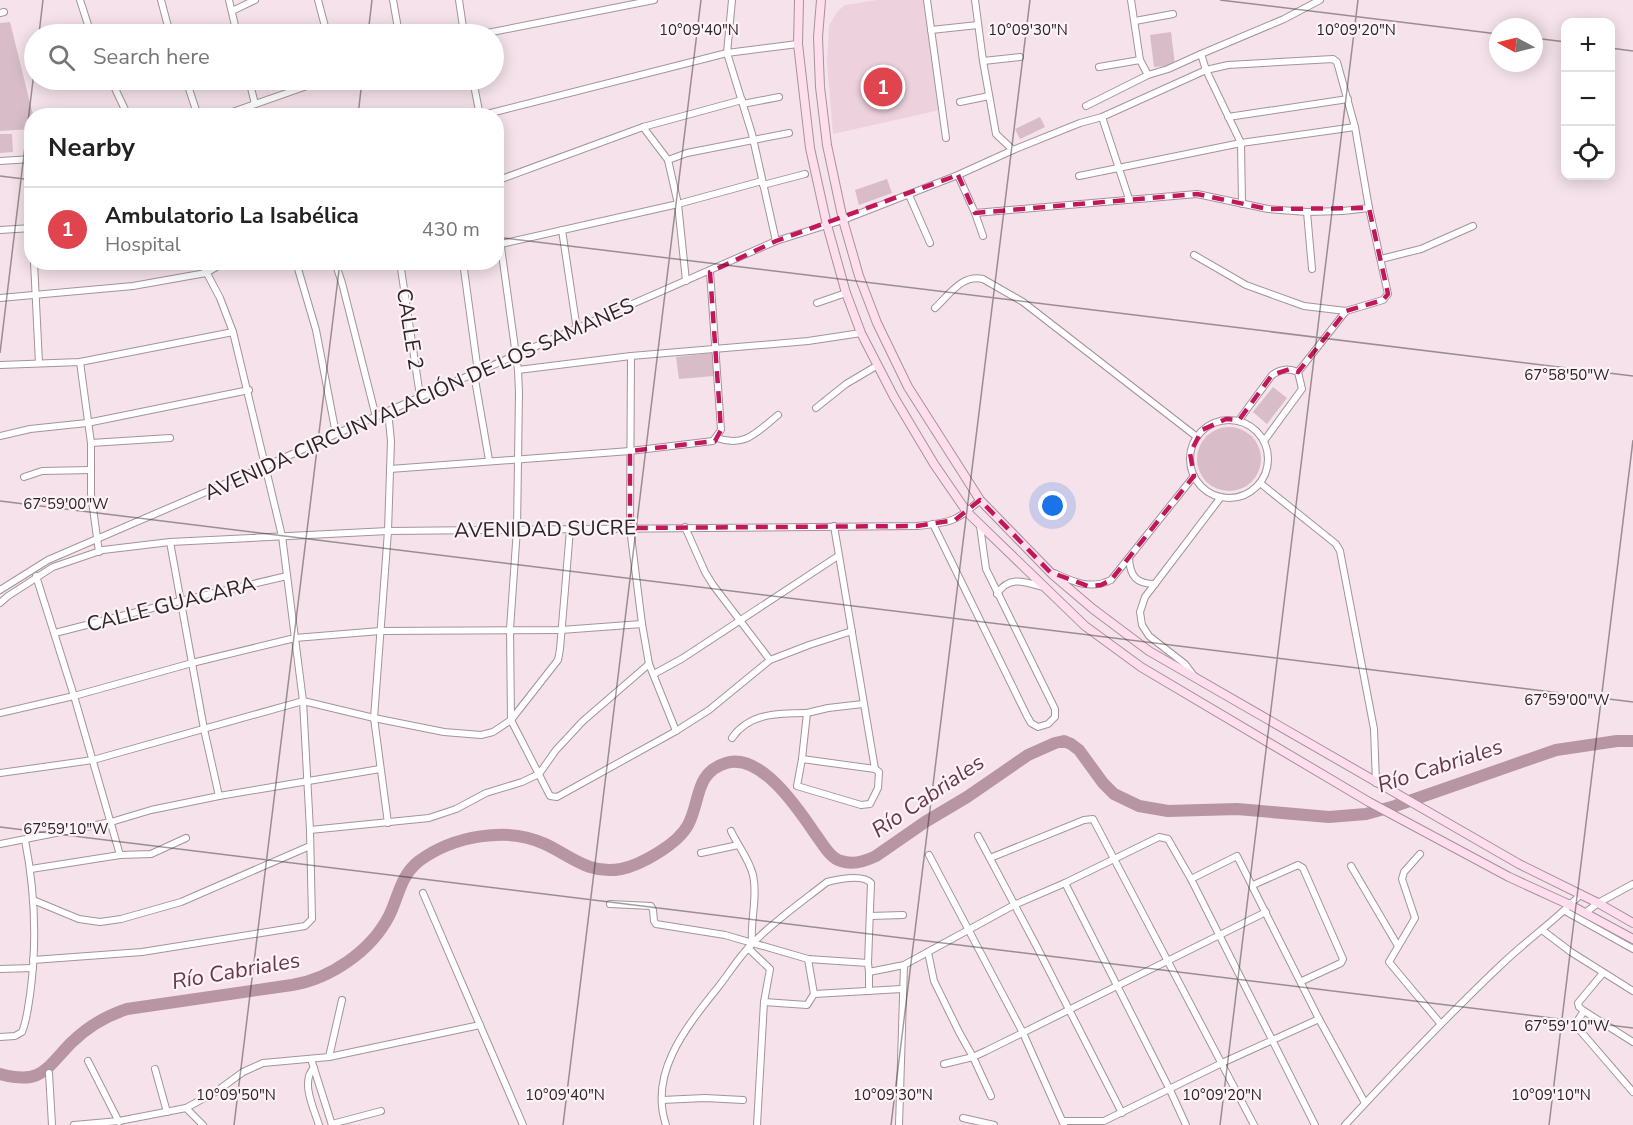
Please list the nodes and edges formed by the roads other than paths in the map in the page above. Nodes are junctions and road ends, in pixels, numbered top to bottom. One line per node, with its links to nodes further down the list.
1 (80, 0): 19 (street)
2 (161, 0): 20 (street)
3 (229, 0): 16 (street)
4 (255, 0): 16 (street)
5 (318, 0): 22 (street)
6 (393, 0): 23 (street)
7 (459, 0): 24 (street)
8 (654, 0): 26 (street)
9 (732, 0): 29 (street)
10 (799, 0): 28 (main road)
11 (821, 0): 79 (main road)
12 (927, 0): 27 (street)
13 (975, 0): 25 (street)
14 (1131, 0): 18 (street)
15 (1320, 0): 30 (street)
16 (232, 11): 21 (street)
17 (1173, 14): 18 (street)
18 (1135, 21): 32 (street)
19 (88, 24)
20 (167, 24)
21 (235, 24)
22 (324, 24)
23 (397, 24)
24 (463, 24)
25 (978, 25): 27 (street); 33 (street)
26 (504, 30)
27 (931, 30): 59 (street)
28 (798, 44): 29 (street); 80 (main road)
29 (727, 53): 45 (street); 53 (street)
30 (1201, 54): 35 (street); 36 (street)
31 (1020, 57): 33 (street)
32 (1140, 60): 34 (street); 36 (street)
33 (983, 61): 42 (street)
34 (1099, 67)
35 (1206, 70): 44 (street, AVENIDA CIRCUNVALACIÓN DE LOS SAMANES); 54 (street, AVENIDA CIRCUNVALACIÓN DE LOS SAMANES); 55 (street)
36 (1148, 75): 48 (street)
37 (116, 90): 49 (street)
38 (189, 90): 50 (street)
39 (252, 90): 47 (street)
40 (295, 90): 47 (street)
41 (474, 90): 52 (street)
42 (989, 96): 46 (street); 62 (street)
43 (779, 98): 45 (street)
44 (1348, 99): 55 (street); 57 (street)
45 (743, 102): 56 (street); 60 (street)
46 (960, 102)
47 (255, 104): 51 (street)
48 (1086, 106)
49 (124, 108)
50 (195, 108)
51 (244, 108)
52 (478, 108)
53 (504, 109)
54 (1102, 117): 62 (street, AVENIDA CIRCUNVALACIÓN DE LOS SAMANES); 66 (street)
55 (1228, 117): 61 (street)
56 (643, 127): 64 (street); 70 (street)
57 (1355, 127): 61 (street); 76 (street)
58 (789, 133): 60 (street)
59 (946, 138)
60 (753, 141): 64 (street); 71 (street)
61 (1241, 143): 66 (street); 75 (street)
62 (1013, 150): 68 (street, AVENIDA CIRCUNVALACIÓN DE LOS SAMANES)
63 (24, 159): 65 (street)
64 (668, 160): 74 (street)
65 (0, 161)
66 (1118, 168): 69 (street); 73 (street)
67 (805, 174): 71 (street)
68 (958, 176): 72 (street, AVENIDA CIRCUNVALACIÓN DE LOS SAMANES); 78 (street)
69 (1079, 176)
70 (504, 178)
71 (763, 183): 74 (street); 86 (street)
72 (909, 195): 79 (street, AVENIDA CIRCUNVALACIÓN DE LOS SAMANES); 88 (street)
73 (1129, 199): 75 (street); 78 (street)
74 (678, 204): 84 (street); 102 (street)
75 (1242, 204): 77 (street)
76 (1369, 208): 77 (street); 90 (street)
77 (1307, 212): 92 (street)
78 (975, 213): 85 (street)
79 (843, 220): 80 (street, AVENIDA CIRCUNVALACIÓN DE LOS SAMANES); 147 (main road)
80 (827, 225): 86 (street, AVENIDA CIRCUNVALACIÓN DE LOS SAMANES); 103 (main road)
81 (1473, 226): 90 (street)
82 (24, 228): 83 (street)
83 (0, 230)
84 (562, 230): 87 (street); 109 (street)
85 (983, 236)
86 (776, 241): 100 (street, AVENIDA CIRCUNVALACIÓN DE LOS SAMANES)
87 (504, 243)
88 (930, 243)
89 (1194, 255): 108 (street)
90 (1381, 259): 108 (street)
91 (504, 268): 113 (street)
92 (1312, 269)
93 (34, 270): 104 (street)
94 (205, 270): 101 (street)
95 (211, 270): 101 (street)
96 (298, 270): 130 (street)
97 (337, 270): 127 (street)
98 (401, 270): 123 (street, CALLE 2)
99 (464, 270): 121 (street)
100 (710, 272): 102 (street, AVENIDA CIRCUNVALACIÓN DE LOS SAMANES); 112 (street)
101 (206, 273): 104 (street); 110 (street)
102 (686, 281): 109 (street, AVENIDA CIRCUNVALACIÓN DE LOS SAMANES)
103 (846, 293): 106 (street); 111 (main road)
104 (36, 296): 105 (street); 116 (street)
105 (0, 298)
106 (818, 303)
107 (935, 308): 132 (street)
108 (1346, 311): 120 (street)
109 (577, 330): 113 (street, AVENIDA CIRCUNVALACIÓN DE LOS SAMANES)
110 (233, 332): 115 (street); 122 (street)
111 (861, 333): 112 (street); 118 (main road)
112 (716, 349): 114 (street); 134 (street)
113 (515, 356): 119 (street); 121 (street, AVENIDA CIRCUNVALACIÓN DE LOS SAMANES)
114 (631, 356): 119 (street); 137 (street)
115 (80, 362): 116 (street); 129 (street)
116 (39, 363): 117 (street)
117 (0, 365)
118 (878, 365): 124 (street); 148 (main road)
119 (518, 370): 138 (street)
120 (1298, 372): 128 (street); 135 (street)
121 (476, 373): 123 (street, AVENIDA CIRCUNVALACIÓN DE LOS SAMANES); 139 (street)
122 (249, 390): 129 (street); 140 (street)
123 (420, 396): 125 (street, AVENIDA CIRCUNVALACIÓN DE LOS SAMANES)
124 (816, 408)
125 (388, 411): 127 (street, AVENIDA CIRCUNVALACIÓN DE LOS SAMANES); 141 (street)
126 (778, 415): 134 (street)
127 (376, 417): 130 (street, AVENIDA CIRCUNVALACIÓN DE LOS SAMANES)
128 (1239, 420): 132 (street); 135 (street)
129 (87, 423): 131 (street); 136 (street)
130 (336, 434): 140 (street, AVENIDA CIRCUNVALACIÓN DE LOS SAMANES)
131 (0, 436)
132 (1197, 437): 143 (street)
133 (170, 438): 136 (street)
134 (717, 438): 137 (street)
135 (1264, 441): 145 (street)
136 (91, 443): 142 (street)
137 (630, 451): 138 (street); 153 (street)
138 (519, 459): 139 (street); 154 (street)
139 (489, 460): 141 (street)
140 (264, 467): 157 (street); 158 (street, AVENIDA CIRCUNVALACIÓN DE LOS SAMANES)
141 (390, 469): 156 (street)
142 (91, 470): 144 (street); 158 (street)
143 (1194, 476): 146 (street); 162 (street)
144 (24, 477)
145 (1260, 483): 146 (street); 202 (street)
146 (1221, 497): 166 (street)
147 (980, 500): 148 (street, AVENIDAD SUCRE); 163 (main road)
148 (967, 512): 149 (street, AVENIDAD SUCRE); 151 (main road)
149 (933, 525): 150 (street, AVENIDAD SUCRE); 169 (street)
150 (834, 526): 152 (street, AVENIDAD SUCRE); 161 (street)
151 (980, 526): 167 (main road); 169 (street)
152 (686, 527): 153 (street, AVENIDAD SUCRE); 172 (street)
153 (630, 528): 155 (street, AVENIDAD SUCRE); 173 (street)
154 (517, 529): 155 (street, AVENIDAD SUCRE); 156 (street, AVENIDAD SUCRE); 174 (street)
155 (570, 530): 175 (street)
156 (388, 531): 157 (street, AVENIDAD SUCRE); 177 (street)
157 (282, 537): 159 (street, AVENIDAD SUCRE); 165 (street)
158 (97, 538): 160 (street); 168 (street, AVENIDA CIRCUNVALACIÓN DE LOS SAMANES)
159 (170, 542): 160 (street, AVENIDAD SUCRE); 170 (street)
160 (101, 551): 164 (street, AVENIDAD SUCRE)
161 (838, 556): 172 (street); 176 (street)
162 (1129, 558): 163 (street); 166 (street)
163 (1050, 572): 184 (main road)
164 (36, 576): 171 (street, AVENIDAD SUCRE); 178 (street)
165 (287, 576): 170 (street, CALLE GUACARA); 179 (street)
166 (1155, 584): 184 (street)
167 (1043, 587): 169 (street); 232 (main road)
168 (0, 590)
169 (997, 594)
170 (180, 601): 178 (street, CALLE GUACARA); 181 (street)
171 (0, 603)
172 (741, 620): 180 (street); 183 (street)
173 (642, 624): 175 (street); 182 (street)
174 (510, 629): 175 (street); 177 (street); 191 (street)
175 (561, 630): 191 (street)
176 (852, 631): 180 (street); 187 (street)
177 (380, 632): 179 (street); 190 (street)
178 (55, 633): 185 (street)
179 (295, 638): 181 (street); 186 (street)
180 (770, 660): 193 (street)
181 (192, 663): 185 (street); 192 (street)
182 (650, 664): 183 (street); 200 (street)
183 (654, 674): 193 (street)
184 (1196, 678): 202 (main road)
185 (74, 696): 188 (street); 196 (street)
186 (303, 701): 190 (street); 192 (street); 201 (street)
187 (863, 704): 189 (street); 198 (street)
188 (0, 713)
189 (807, 713): 194 (street); 195 (street)
190 (374, 718): 191 (street); 197 (street)
191 (511, 720): 200 (street)
192 (204, 729): 196 (street); 203 (street)
193 (676, 731): 200 (street)
194 (732, 738)
195 (802, 759): 198 (street); 198 (street)
196 (93, 760): 199 (street); 204 (street)
197 (380, 769): 201 (street); 205 (street)
198 (875, 769)
199 (0, 774)
200 (539, 774): 205 (street)
201 (306, 781): 203 (street); 206 (street)
202 (1376, 783): 227 (main road)
203 (219, 796): 204 (street)
204 (111, 822): 210 (street); 216 (street)
205 (388, 823): 206 (street)
206 (310, 830): 213 (street)
207 (731, 831): 212 (street)
208 (978, 836): 218 (street)
209 (186, 838): 216 (street)
210 (25, 840): 211 (street); 221 (street)
211 (0, 844)
212 (738, 845): 214 (street); 243 (street)
213 (310, 846): 228 (street); 247 (street)
214 (701, 853)
215 (1420, 854): 242 (street)
216 (120, 855): 221 (street)
217 (929, 855): 238 (street)
218 (990, 858): 219 (street); 231 (street)
219 (1115, 858): 222 (street); 223 (street); 248 (street)
220 (1351, 866): 242 (street)
221 (31, 869): 228 (street)
222 (1191, 879): 225 (street); 240 (street)
223 (1065, 884): 231 (street); 256 (street)
224 (1633, 884): 229 (street)
225 (1253, 885): 233 (street); 255 (street)
226 (423, 893): 267 (street)
227 (1581, 894): 229 (main road); 232 (street)
228 (33, 900): 247 (street)
229 (1598, 903): 234 (street); 237 (main road)
230 (610, 904): 243 (street)
231 (1014, 905): 238 (street); 263 (street)
232 (1568, 908): 234 (main road); 239 (street); 244 (street)
233 (1266, 912): 240 (street); 255 (street)
234 (1585, 913): 241 (main road)
235 (903, 915): 236 (street)
236 (870, 916): 243 (street); 249 (street)
237 (1633, 923)
238 (967, 929): 245 (street); 268 (street)
239 (1542, 930): 254 (street); 266 (street)
240 (1220, 937): 248 (street); 270 (street)
241 (1633, 939)
242 (1398, 945): 266 (street)
243 (750, 946): 246 (street); 262 (street); 284 (street)
244 (1633, 948)
245 (928, 952): 250 (street); 273 (street)
246 (808, 959): 249 (street); 260 (street)
247 (33, 960): 251 (street)
248 (1167, 962): 256 (street); 276 (street)
249 (868, 963): 253 (street)
250 (904, 965): 253 (street); 257 (street)
251 (33, 968): 252 (street); 269 (street)
252 (0, 969)
253 (869, 972): 258 (street)
254 (1603, 973): 259 (street); 264 (street)
255 (1302, 981): 265 (street)
256 (1117, 985): 263 (street); 281 (street)
257 (902, 989): 258 (street); 303 (street)
258 (869, 991): 260 (street)
259 (1633, 991)
260 (814, 994): 262 (street)
261 (342, 1000): 272 (street)
262 (764, 1002): 302 (street)
263 (1069, 1008): 268 (street); 290 (street)
264 (1584, 1011): 271 (street); 282 (street)
265 (1319, 1019): 270 (street); 286 (street)
266 (1440, 1023): 286 (street)
267 (480, 1025): 272 (street); 300 (street)
268 (1023, 1033): 273 (street); 294 (street)
269 (0, 1037)
270 (1271, 1040): 276 (street); 308 (street)
271 (1633, 1042)
272 (329, 1057): 274 (street)
273 (973, 1057): 277 (street); 283 (street)
274 (311, 1059): 278 (street); 287 (street)
275 (88, 1061): 293 (street)
276 (1222, 1063): 281 (street); 307 (street)
277 (944, 1064)
278 (314, 1068): 298 (street); 299 (street)
279 (155, 1069): 289 (street)
280 (49, 1072): 295 (street)
281 (1170, 1090): 290 (street); 306 (street)
282 (1633, 1092)
283 (991, 1096)
284 (662, 1100): 285 (street); 301 (street)
285 (743, 1100)
286 (1365, 1103): 309 (street)
287 (186, 1108): 289 (street); 297 (street)
288 (381, 1111): 299 (street)
289 (167, 1112): 293 (street)
290 (1122, 1113): 292 (street)
291 (963, 1118): 304 (street)
292 (1104, 1122): 294 (street); 305 (street)
293 (119, 1123): 296 (street)
294 (1064, 1123)
295 (52, 1125)
296 (74, 1125)
297 (202, 1125)
298 (319, 1125)
299 (332, 1125)
300 (523, 1125)
301 (666, 1125)
302 (757, 1125)
303 (899, 1125)
304 (994, 1125)
305 (1112, 1125)
306 (1186, 1125)
307 (1254, 1125)
308 (1316, 1125)
309 (1345, 1125)

